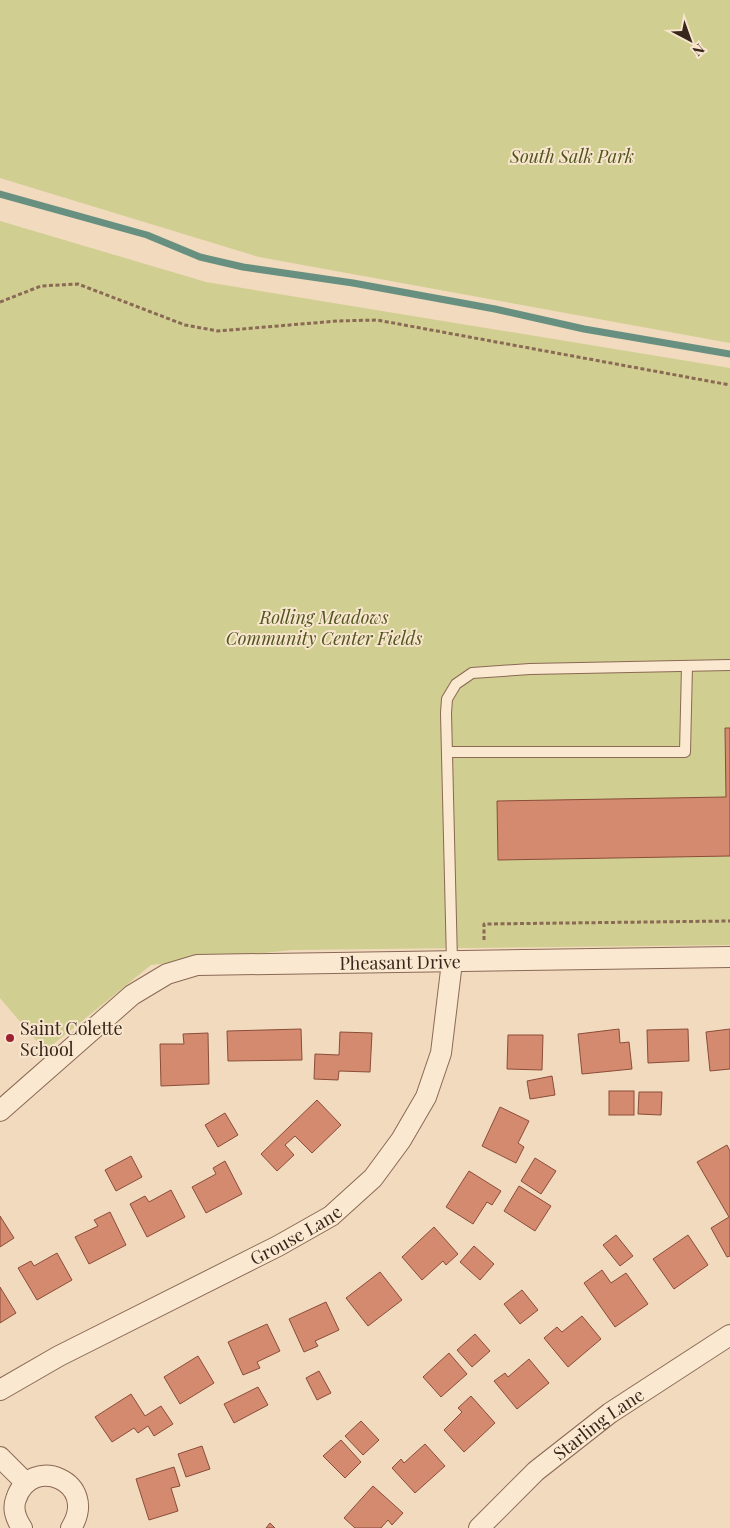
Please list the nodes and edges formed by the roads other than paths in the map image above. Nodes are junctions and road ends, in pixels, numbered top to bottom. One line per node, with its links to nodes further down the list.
1 (730, 665): 2 (lane)
2 (687, 666): 3 (lane); 3 (lane)
3 (447, 752): 5 (lane)
4 (730, 957): 5 (street, Pheasant Drive)
5 (452, 962): 6 (street, Pheasant Drive); 8 (street, Grouse Lane)
6 (0, 1111)
7 (730, 1335): 13 (street, Starling Lane)
8 (0, 1390)
9 (0, 1457): 10 (street)
10 (26, 1483): 11 (street); 12 (street)
11 (22, 1528)
12 (71, 1528)
13 (479, 1528)

